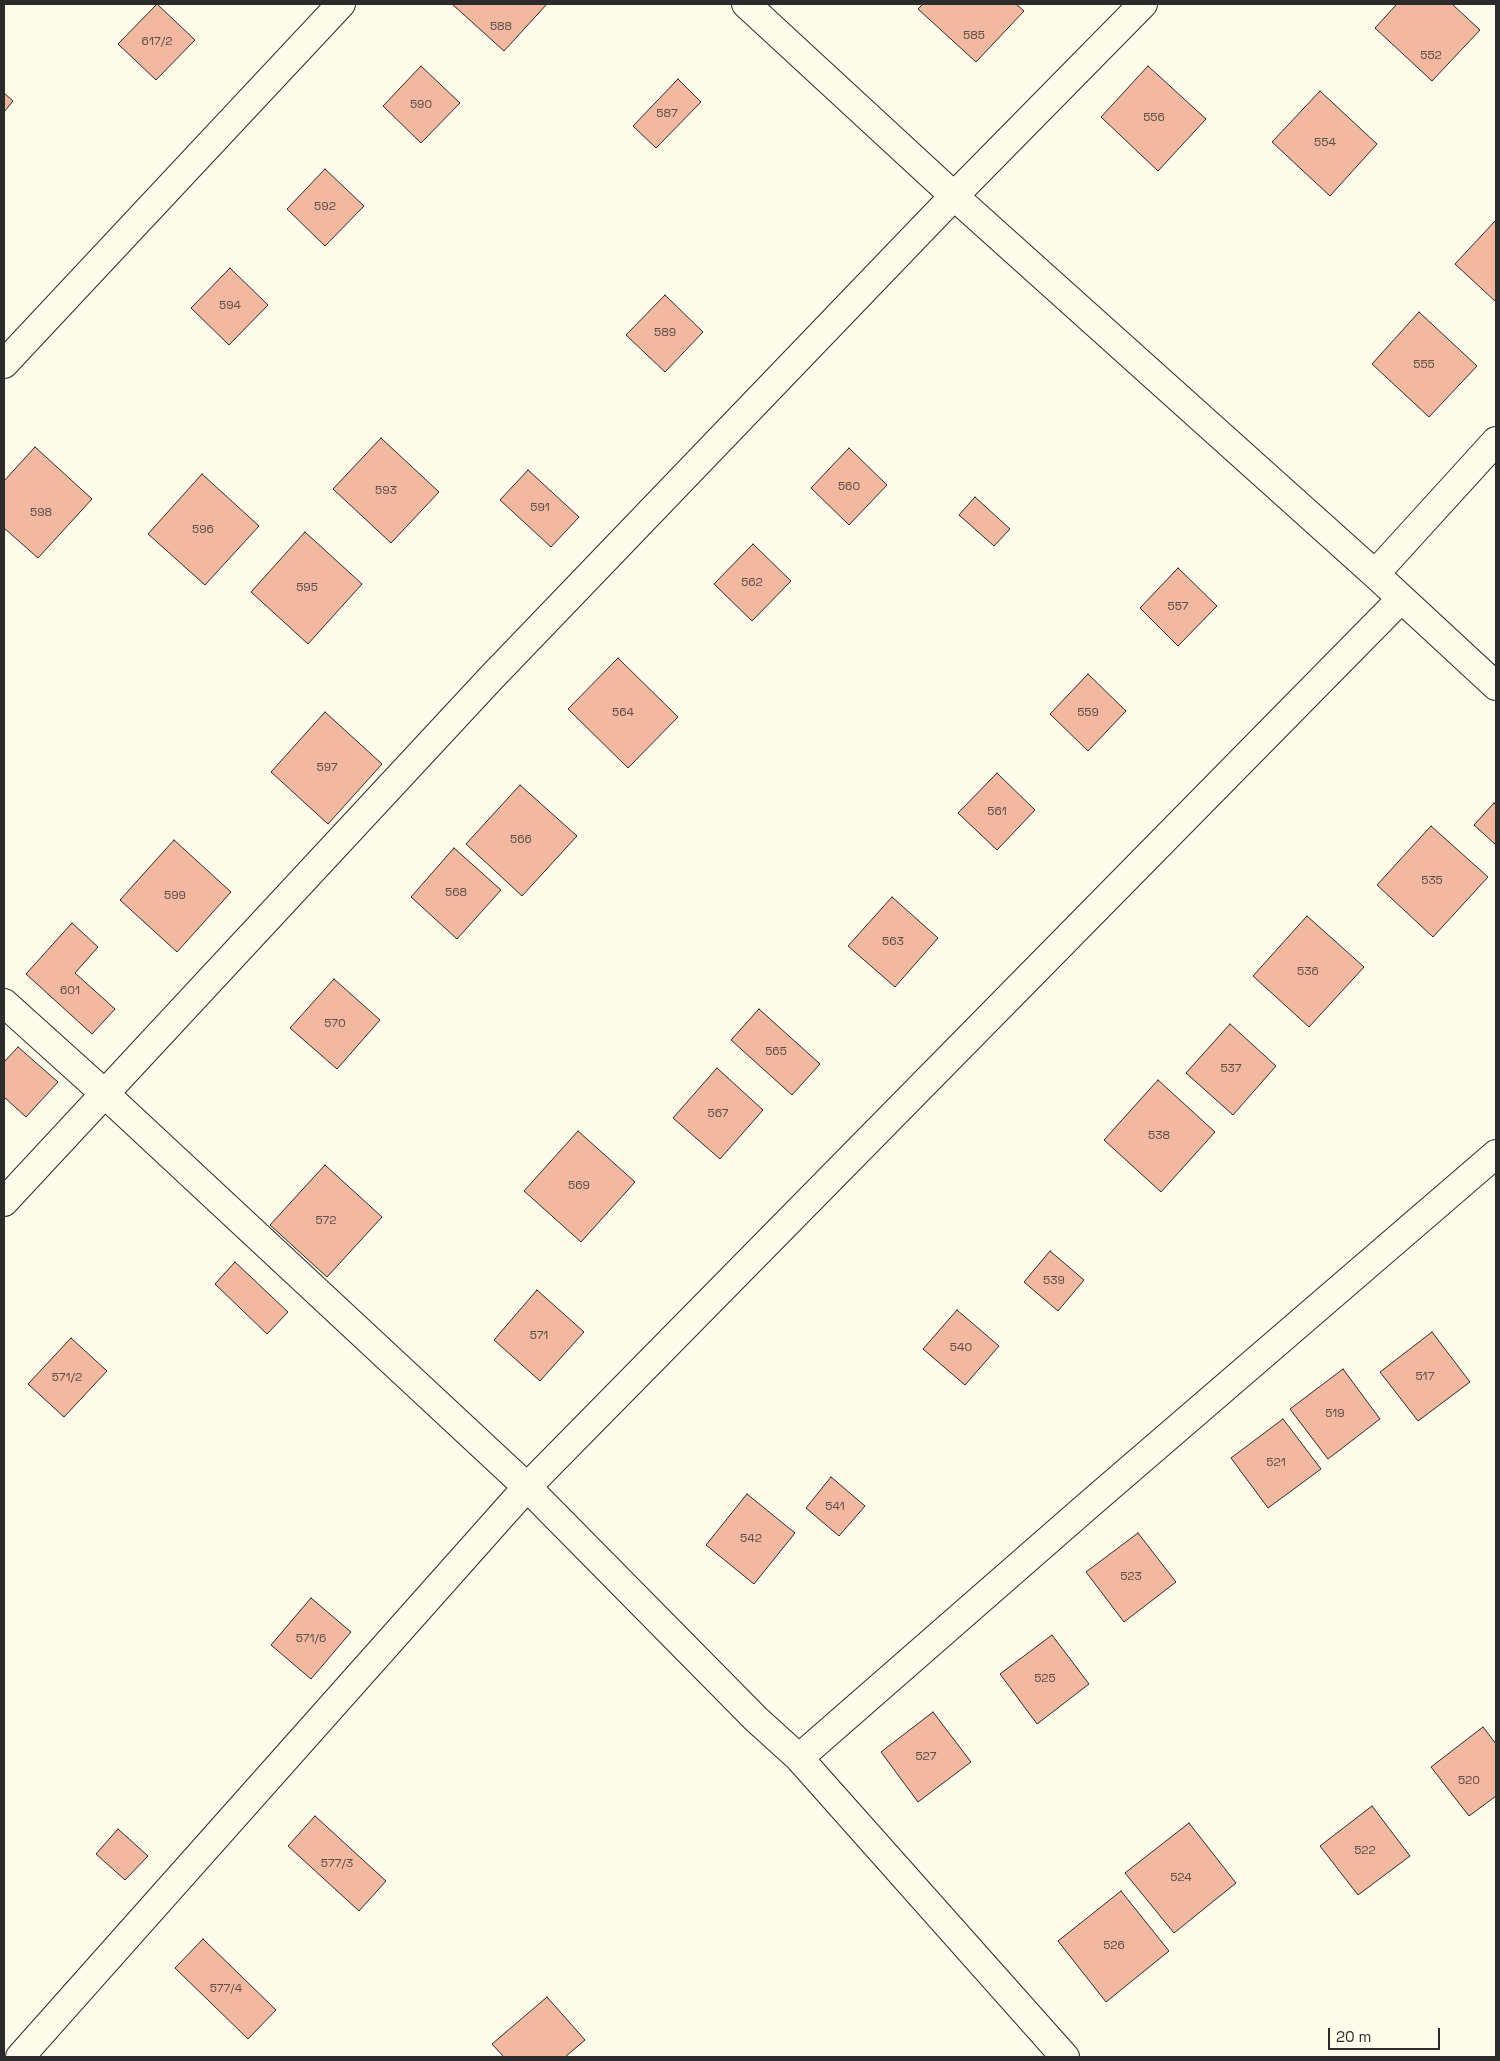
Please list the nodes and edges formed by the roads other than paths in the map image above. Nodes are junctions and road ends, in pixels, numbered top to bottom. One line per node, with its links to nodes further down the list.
1 (341, 4): 5 (street)
2 (746, 4): 4 (street)
3 (1142, 4): 4 (street)
4 (954, 196): 7 (street); 11 (street)
5 (4, 364)
6 (1496, 441): 7 (street)
7 (1375, 574): 8 (street)
8 (1401, 599): 9 (street); 14 (street)
9 (1496, 686)
10 (4, 1003): 11 (street)
11 (106, 1094): 13 (street); 14 (street)
12 (1496, 1154): 15 (street)
13 (4, 1202)
14 (527, 1486): 15 (street); 16 (street)
15 (799, 1758): 17 (street)
16 (20, 2057)
17 (1065, 2057)

